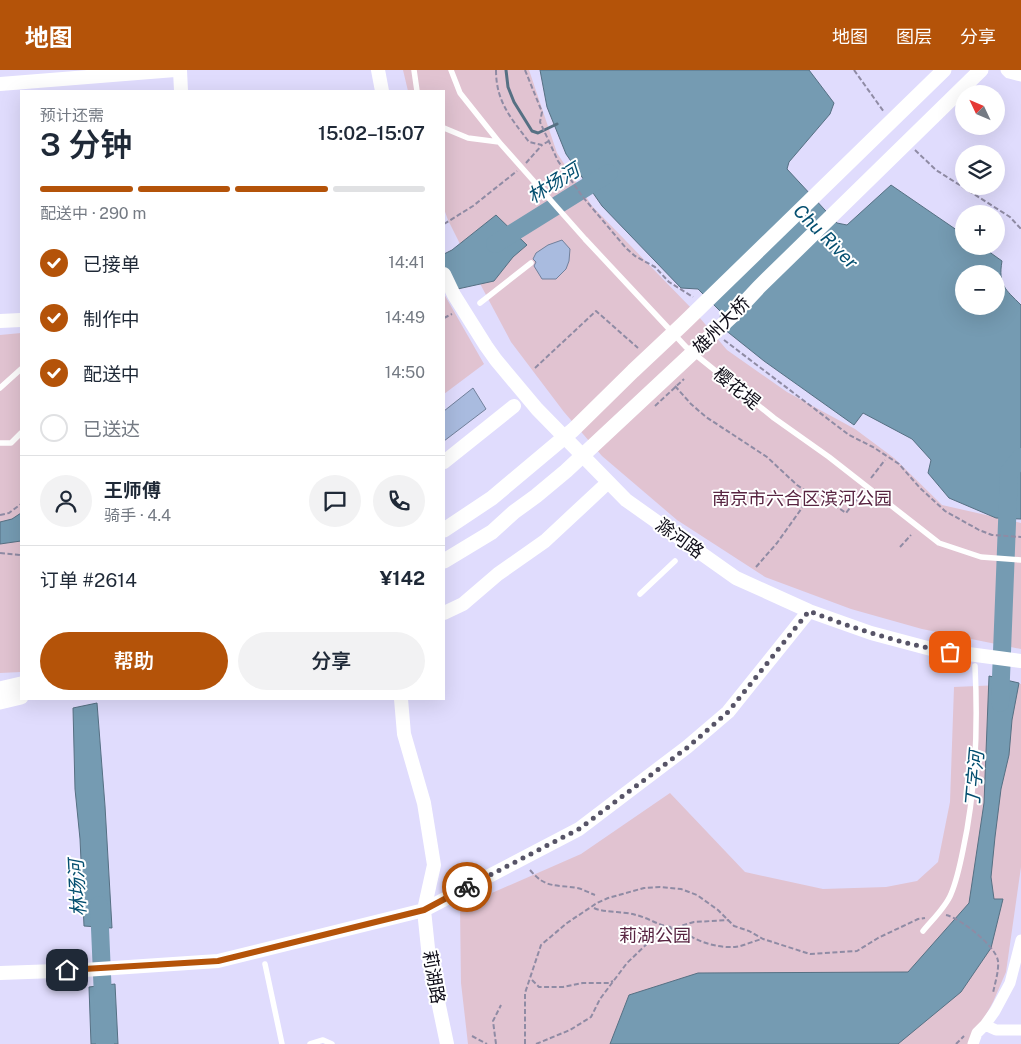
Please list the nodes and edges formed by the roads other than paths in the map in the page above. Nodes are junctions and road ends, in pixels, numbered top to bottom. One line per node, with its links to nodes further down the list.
1 (175, 70): 10 (street)
2 (180, 70): 11 (street)
3 (378, 70): 12 (street)
4 (414, 70): 13 (lane)
5 (451, 70): 15 (lane, 樱花堤)
6 (944, 70): 28 (main road, 雄州大桥)
7 (981, 70): 29 (main road, 雄州大桥)
8 (1006, 70): 9 (street)
9 (1019, 74)
10 (0, 84)
11 (181, 90)
12 (382, 90)
13 (417, 90)
14 (445, 128): 15 (lane)
15 (499, 142): 30 (lane, 樱花堤)
16 (531, 263): 18 (lane)
17 (445, 276): 33 (street, 滁河路)
18 (480, 303)
19 (20, 320): 20 (street)
20 (0, 321)
21 (20, 370): 22 (lane)
22 (0, 388)
23 (514, 406): 26 (street)
24 (20, 434): 25 (lane)
25 (0, 443)
26 (445, 461)
27 (604, 486): 34 (street)
28 (445, 529)
29 (445, 560)
30 (1021, 560)
31 (676, 561): 32 (lane)
32 (640, 594)
33 (809, 611): 35 (street, 滁河路); 42 (street)
34 (445, 613)
35 (1021, 661)
36 (975, 666): 43 (lane)
37 (20, 684): 38 (main road)
38 (0, 689)
39 (20, 697): 41 (main road)
40 (401, 700): 42 (street, 莉湖路)
41 (0, 702)
42 (424, 910): 46 (street); 52 (street, 莉湖路)
43 (923, 931)
44 (1021, 940): 47 (street)
45 (265, 964): 49 (lane)
46 (0, 973)
47 (985, 1025): 48 (street); 53 (street)
48 (1021, 1030)
49 (282, 1044)
50 (310, 1044): 51 (lane)
51 (332, 1044)
52 (447, 1044)
53 (973, 1044)

